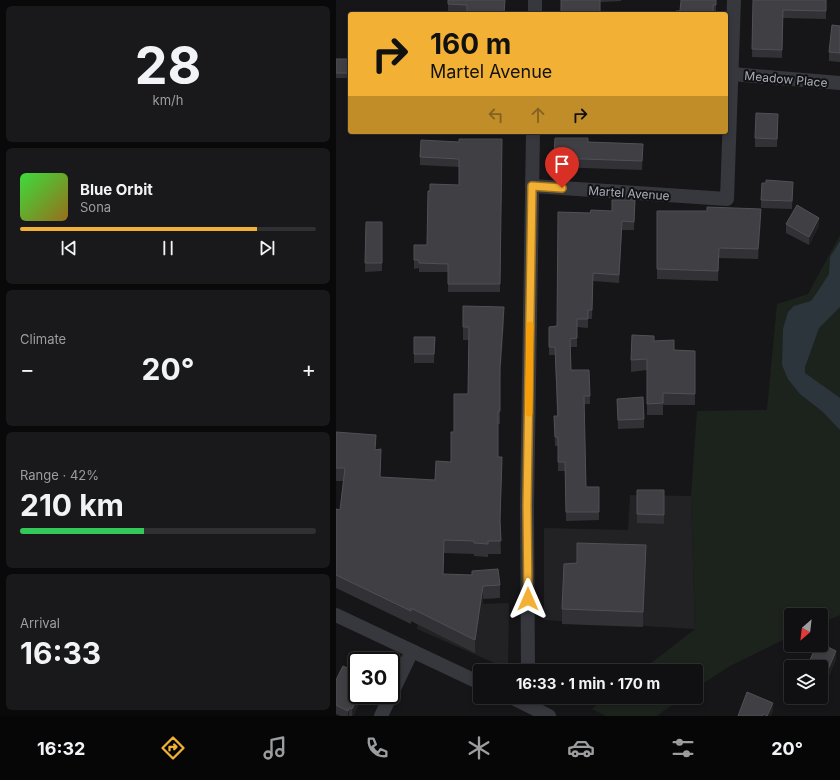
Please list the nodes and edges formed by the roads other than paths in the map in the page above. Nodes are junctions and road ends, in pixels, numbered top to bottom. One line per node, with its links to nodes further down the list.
1 (535, 0): 3 (street)
2 (734, 0): 4 (street)
3 (534, 12)
4 (732, 74): 5 (street, Meadow Place); 7 (street, Martel Avenue)
5 (840, 83)
6 (533, 134): 7 (street)
7 (532, 186): 10 (street)
8 (336, 615): 9 (street)
9 (412, 651): 11 (street); 12 (street)
10 (528, 664)
11 (400, 676)
12 (473, 679)
13 (386, 704): 15 (street)
14 (533, 704): 16 (street)
15 (380, 716)
16 (549, 716)

